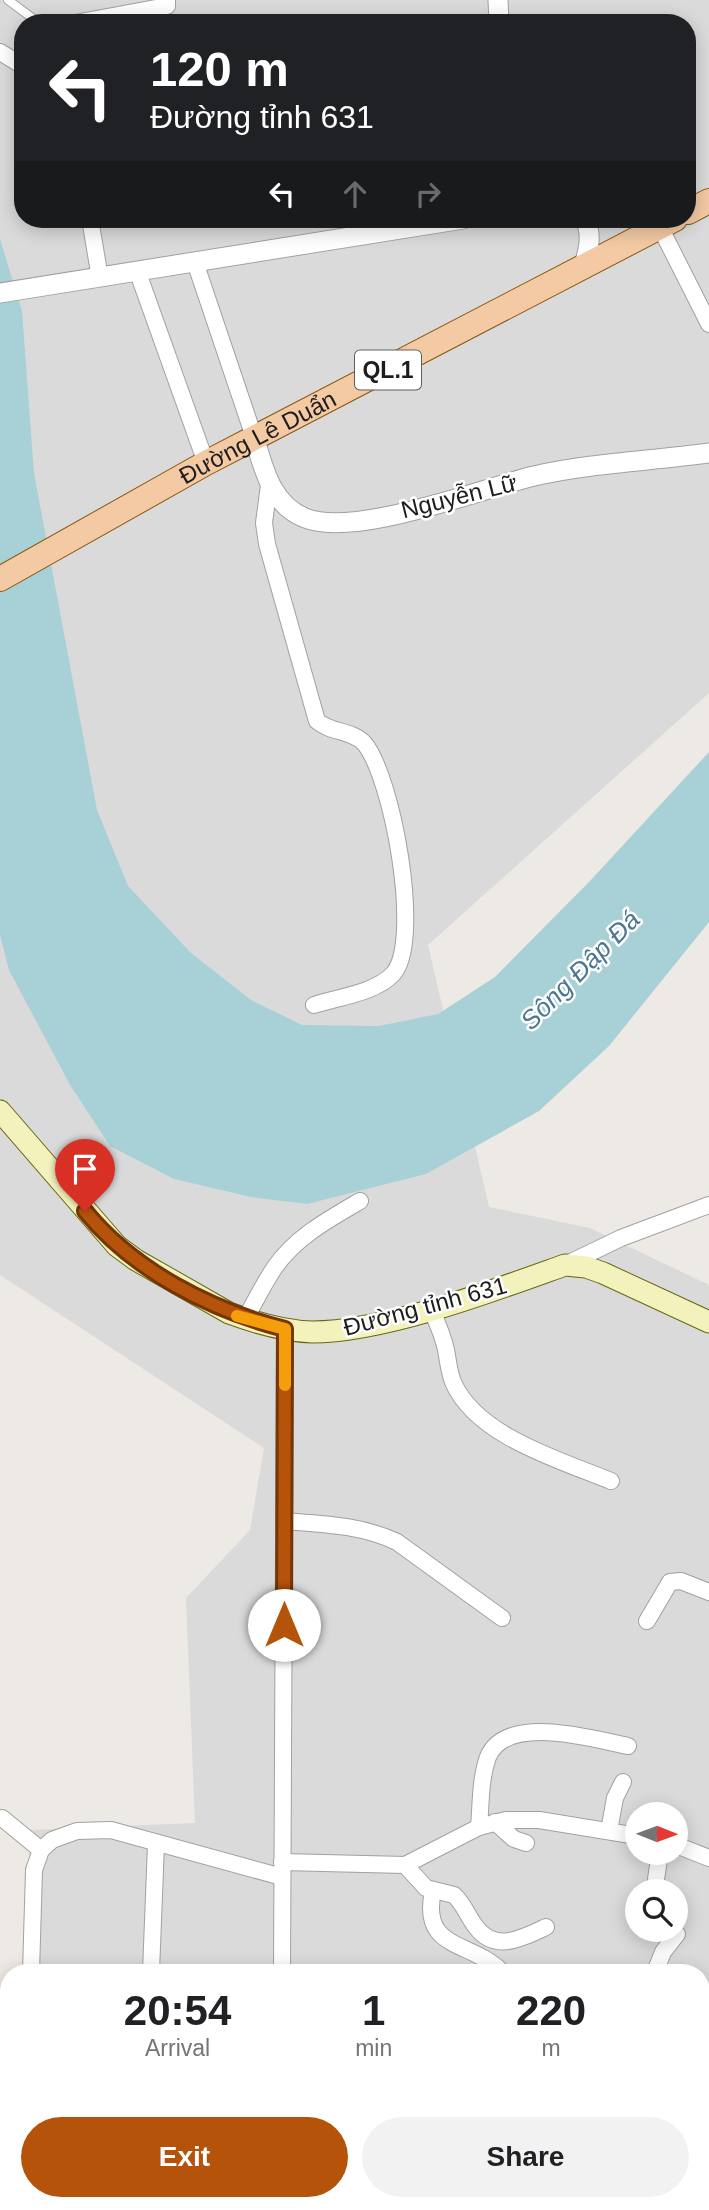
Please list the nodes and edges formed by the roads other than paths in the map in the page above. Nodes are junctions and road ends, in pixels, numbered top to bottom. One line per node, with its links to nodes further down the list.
1 (8, 0): 3 (lane)
2 (167, 3): 4 (street)
3 (27, 14)
4 (116, 14)
5 (92, 228): 13 (street)
6 (407, 228): 10 (street)
7 (589, 228): 11 (street)
8 (658, 228): 11 (main road, Đường Lê Duẩn / QL.1)
9 (688, 228): 15 (street)
10 (195, 262): 12 (street); 16 (street)
11 (583, 269): 16 (main road, Đường Lê Duẩn / QL.1)
12 (138, 273): 13 (street); 18 (street)
13 (100, 278): 14 (street)
14 (0, 293)
15 (709, 324)
16 (255, 440): 18 (main road, Đường Lê Duẩn / QL.1); 19 (street, Nguyễn Lữ)
17 (709, 453): 19 (street, Nguyễn Lữ)
18 (206, 463): 20 (main road, Đường Lê Duẩn / QL.1)
19 (269, 485): 21 (street)
20 (0, 579)
21 (314, 1005)
22 (0, 1111): 27 (main road, Đường tỉnh 631)
23 (360, 1200): 27 (street)
24 (709, 1205): 25 (street)
25 (565, 1265): 26 (main road, Đường tỉnh 631); 28 (main road, Đường tỉnh 631)
26 (431, 1309): 29 (main road, Đường tỉnh 631); 30 (street)
27 (245, 1319): 29 (main road, Đường tỉnh 631)
28 (709, 1322)
29 (285, 1329): 31 (street)
30 (611, 1481)
31 (284, 1521): 33 (street); 48 (street)
32 (709, 1592): 34 (street)
33 (502, 1618)
34 (647, 1621)
35 (628, 1746): 38 (street)
36 (623, 1782): 39 (street)
37 (2, 1818): 43 (street)
38 (487, 1824): 39 (street); 41 (street); 46 (street)
39 (609, 1831): 40 (street)
40 (625, 1834)
41 (526, 1843)
42 (156, 1844): 43 (street); 48 (street); 54 (street)
43 (41, 1850): 53 (street)
44 (688, 1850): 45 (street)
45 (709, 1858)
46 (405, 1865): 48 (street); 50 (street)
47 (658, 1866): 49 (street)
48 (282, 1870): 55 (street)
49 (656, 1879)
50 (433, 1891): 51 (street); 56 (street)
51 (546, 1927)
52 (671, 1942): 57 (street)
53 (30, 1964)
54 (151, 1964)
55 (282, 1964)
56 (494, 1964)
57 (658, 1964)

